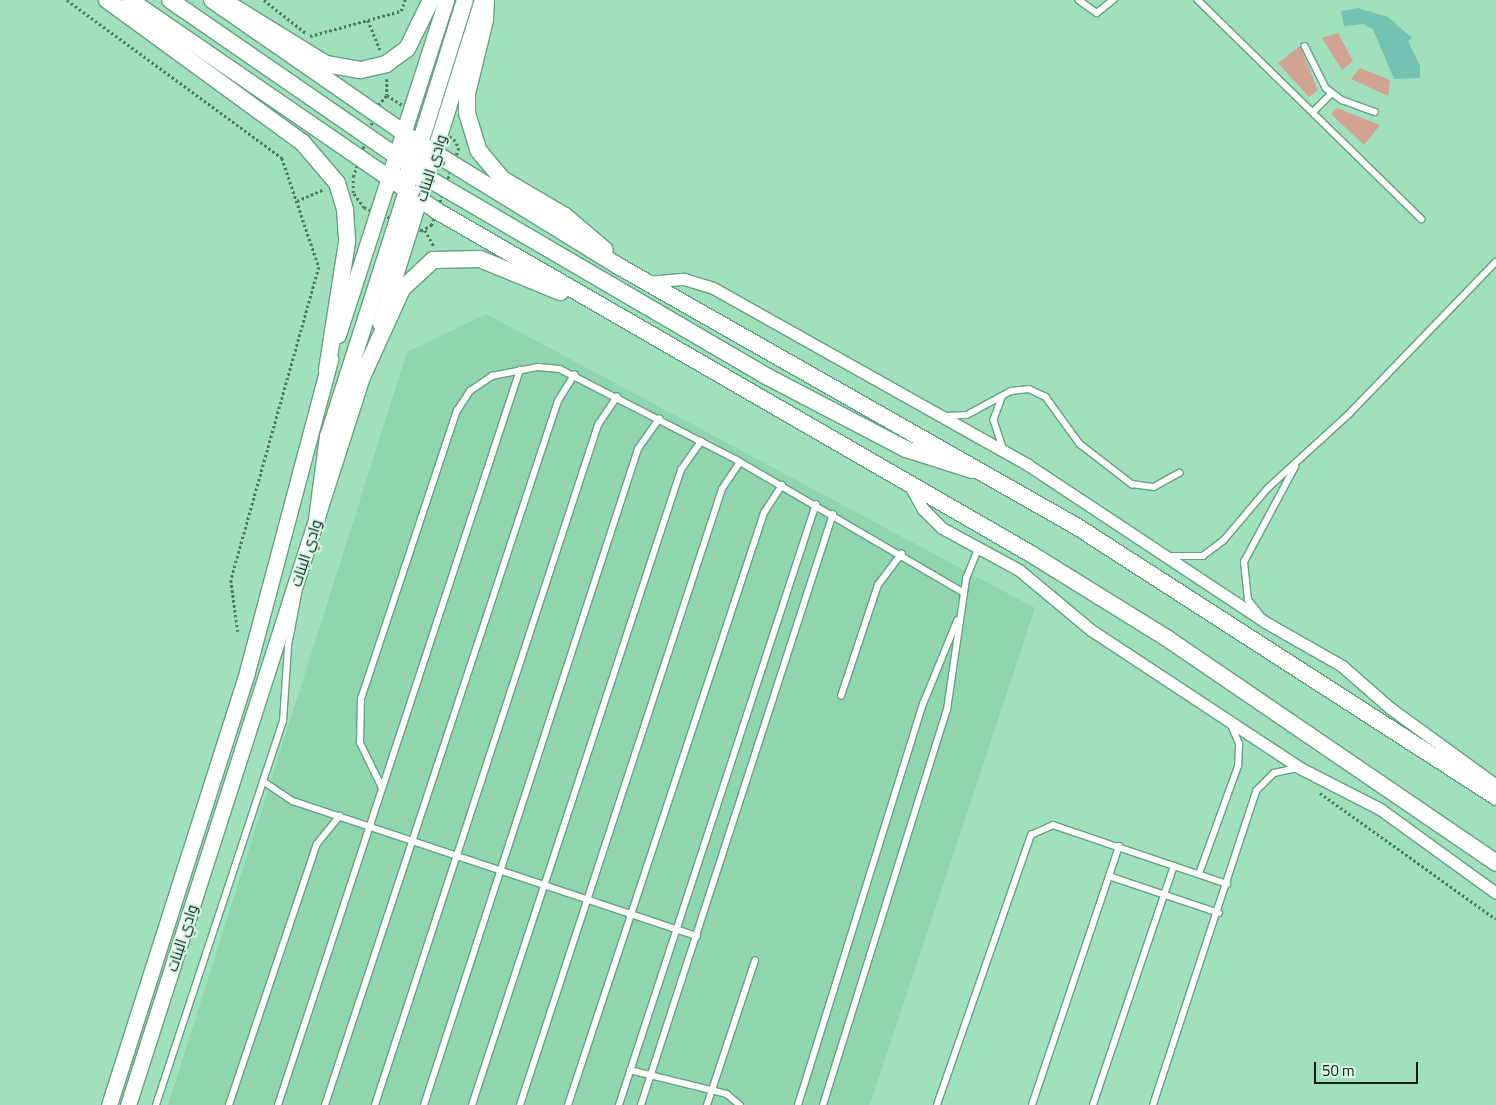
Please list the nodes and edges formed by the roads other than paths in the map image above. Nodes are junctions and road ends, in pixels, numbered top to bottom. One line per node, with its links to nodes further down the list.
1 (107, 0): 30 (main road)
2 (130, 0): 22 (main road)
3 (170, 0): 21 (main road)
4 (212, 0): 18 (main road)
5 (221, 0): 6 (main road)
6 (431, 0)
7 (446, 0): 18 (street)
8 (465, 0): 19 (main road)
9 (482, 0): 20 (street, وادي البنات)
10 (486, 0): 27 (main road)
11 (1078, 0): 12 (lane)
12 (1113, 0)
13 (1198, 0): 16 (lane)
14 (1305, 46): 15 (lane)
15 (1332, 93): 16 (lane); 17 (lane)
16 (1314, 111): 25 (lane)
17 (1375, 112)
18 (403, 133): 19 (main road); 21 (main road)
19 (420, 144): 20 (main road); 21 (main road)
20 (436, 153): 21 (main road); 27 (main road)
21 (412, 167): 22 (main road); 23 (main road); 24 (main road); 42 (main road)
22 (388, 179): 23 (main road); 30 (street, وادي البنات)
23 (407, 191): 24 (main road); 48 (main road)
24 (421, 200): 29 (main road); 32 (street, وادي البنات)
25 (1422, 219)
26 (1496, 262): 41 (lane)
27 (620, 267): 28 (main road)
28 (647, 282): 36 (street); 42 (main road)
29 (579, 297): 32 (main road); 44 (main road)
30 (327, 370): 88 (street, وادي البنات)
31 (520, 370): 33 (lane); 61 (lane); 61 (lane)
32 (363, 375): 48 (street, وادي البنات)
33 (574, 375): 35 (lane); 66 (lane)
34 (1003, 396): 36 (lane); 39 (lane); 43 (lane)
35 (616, 397): 37 (lane); 69 (lane)
36 (935, 414): 39 (street)
37 (659, 419): 38 (lane); 72 (lane)
38 (701, 441): 40 (lane); 76 (lane)
39 (1009, 454): 50 (street)
40 (740, 462): 45 (lane); 79 (lane)
41 (1297, 463): 50 (lane); 55 (lane)
42 (984, 472): 62 (main road)
43 (1179, 473)
44 (908, 482): 49 (street); 64 (main road)
45 (782, 485): 46 (lane); 81 (lane)
46 (816, 504): 47 (lane); 82 (lane)
47 (833, 514): 51 (lane); 83 (lane)
48 (317, 519): 52 (street, وادي البنات)
49 (978, 549): 53 (lane); 57 (street)
50 (1161, 553): 55 (street)
51 (902, 554): 53 (lane); 56 (lane)
52 (299, 574): 59 (lane); 89 (street, وادي البنات)
53 (963, 592): 54 (lane)
54 (960, 613): 103 (lane); 104 (lane)
55 (1266, 622): 60 (street)
56 (842, 696)
57 (1229, 723): 58 (street); 73 (lane)
58 (1300, 768): 75 (lane); 77 (street)
59 (263, 781): 63 (lane); 90 (lane)
60 (1496, 785)
61 (382, 788): 65 (lane)
62 (1496, 797)
63 (340, 816): 65 (lane); 91 (lane)
64 (1435, 819): 68 (main road); 70 (main road)
65 (369, 826): 66 (lane); 92 (lane)
66 (414, 841): 69 (lane); 93 (lane)
67 (1119, 846): 71 (lane); 74 (lane); 105 (lane)
68 (1496, 850)
69 (457, 856): 72 (lane); 94 (lane)
70 (1496, 863)
71 (1174, 866): 73 (lane); 78 (lane)
72 (500, 870): 76 (lane); 95 (lane)
73 (1199, 874): 75 (lane)
74 (1109, 876): 78 (lane); 106 (lane)
75 (1227, 884): 80 (lane)
76 (544, 885): 79 (lane); 96 (lane)
77 (1496, 893)
78 (1164, 894): 80 (lane); 107 (lane)
79 (588, 900): 81 (lane); 97 (lane)
80 (1219, 912): 108 (lane)
81 (631, 914): 82 (lane); 98 (lane)
82 (676, 929): 83 (lane); 85 (lane)
83 (697, 936): 86 (lane)
84 (754, 961): 87 (lane)
85 (630, 1070): 86 (lane); 99 (lane)
86 (651, 1075): 87 (lane); 100 (lane)
87 (712, 1090): 101 (lane); 102 (lane)
88 (109, 1105)
89 (128, 1105)
90 (156, 1105)
91 (229, 1105)
92 (278, 1105)
93 (325, 1105)
94 (375, 1105)
95 (424, 1105)
96 (472, 1105)
97 (520, 1105)
98 (568, 1105)
99 (618, 1105)
100 (641, 1105)
101 (707, 1105)
102 (740, 1105)
103 (798, 1105)
104 (823, 1105)
105 (937, 1105)
106 (1032, 1105)
107 (1094, 1105)
108 (1153, 1105)

